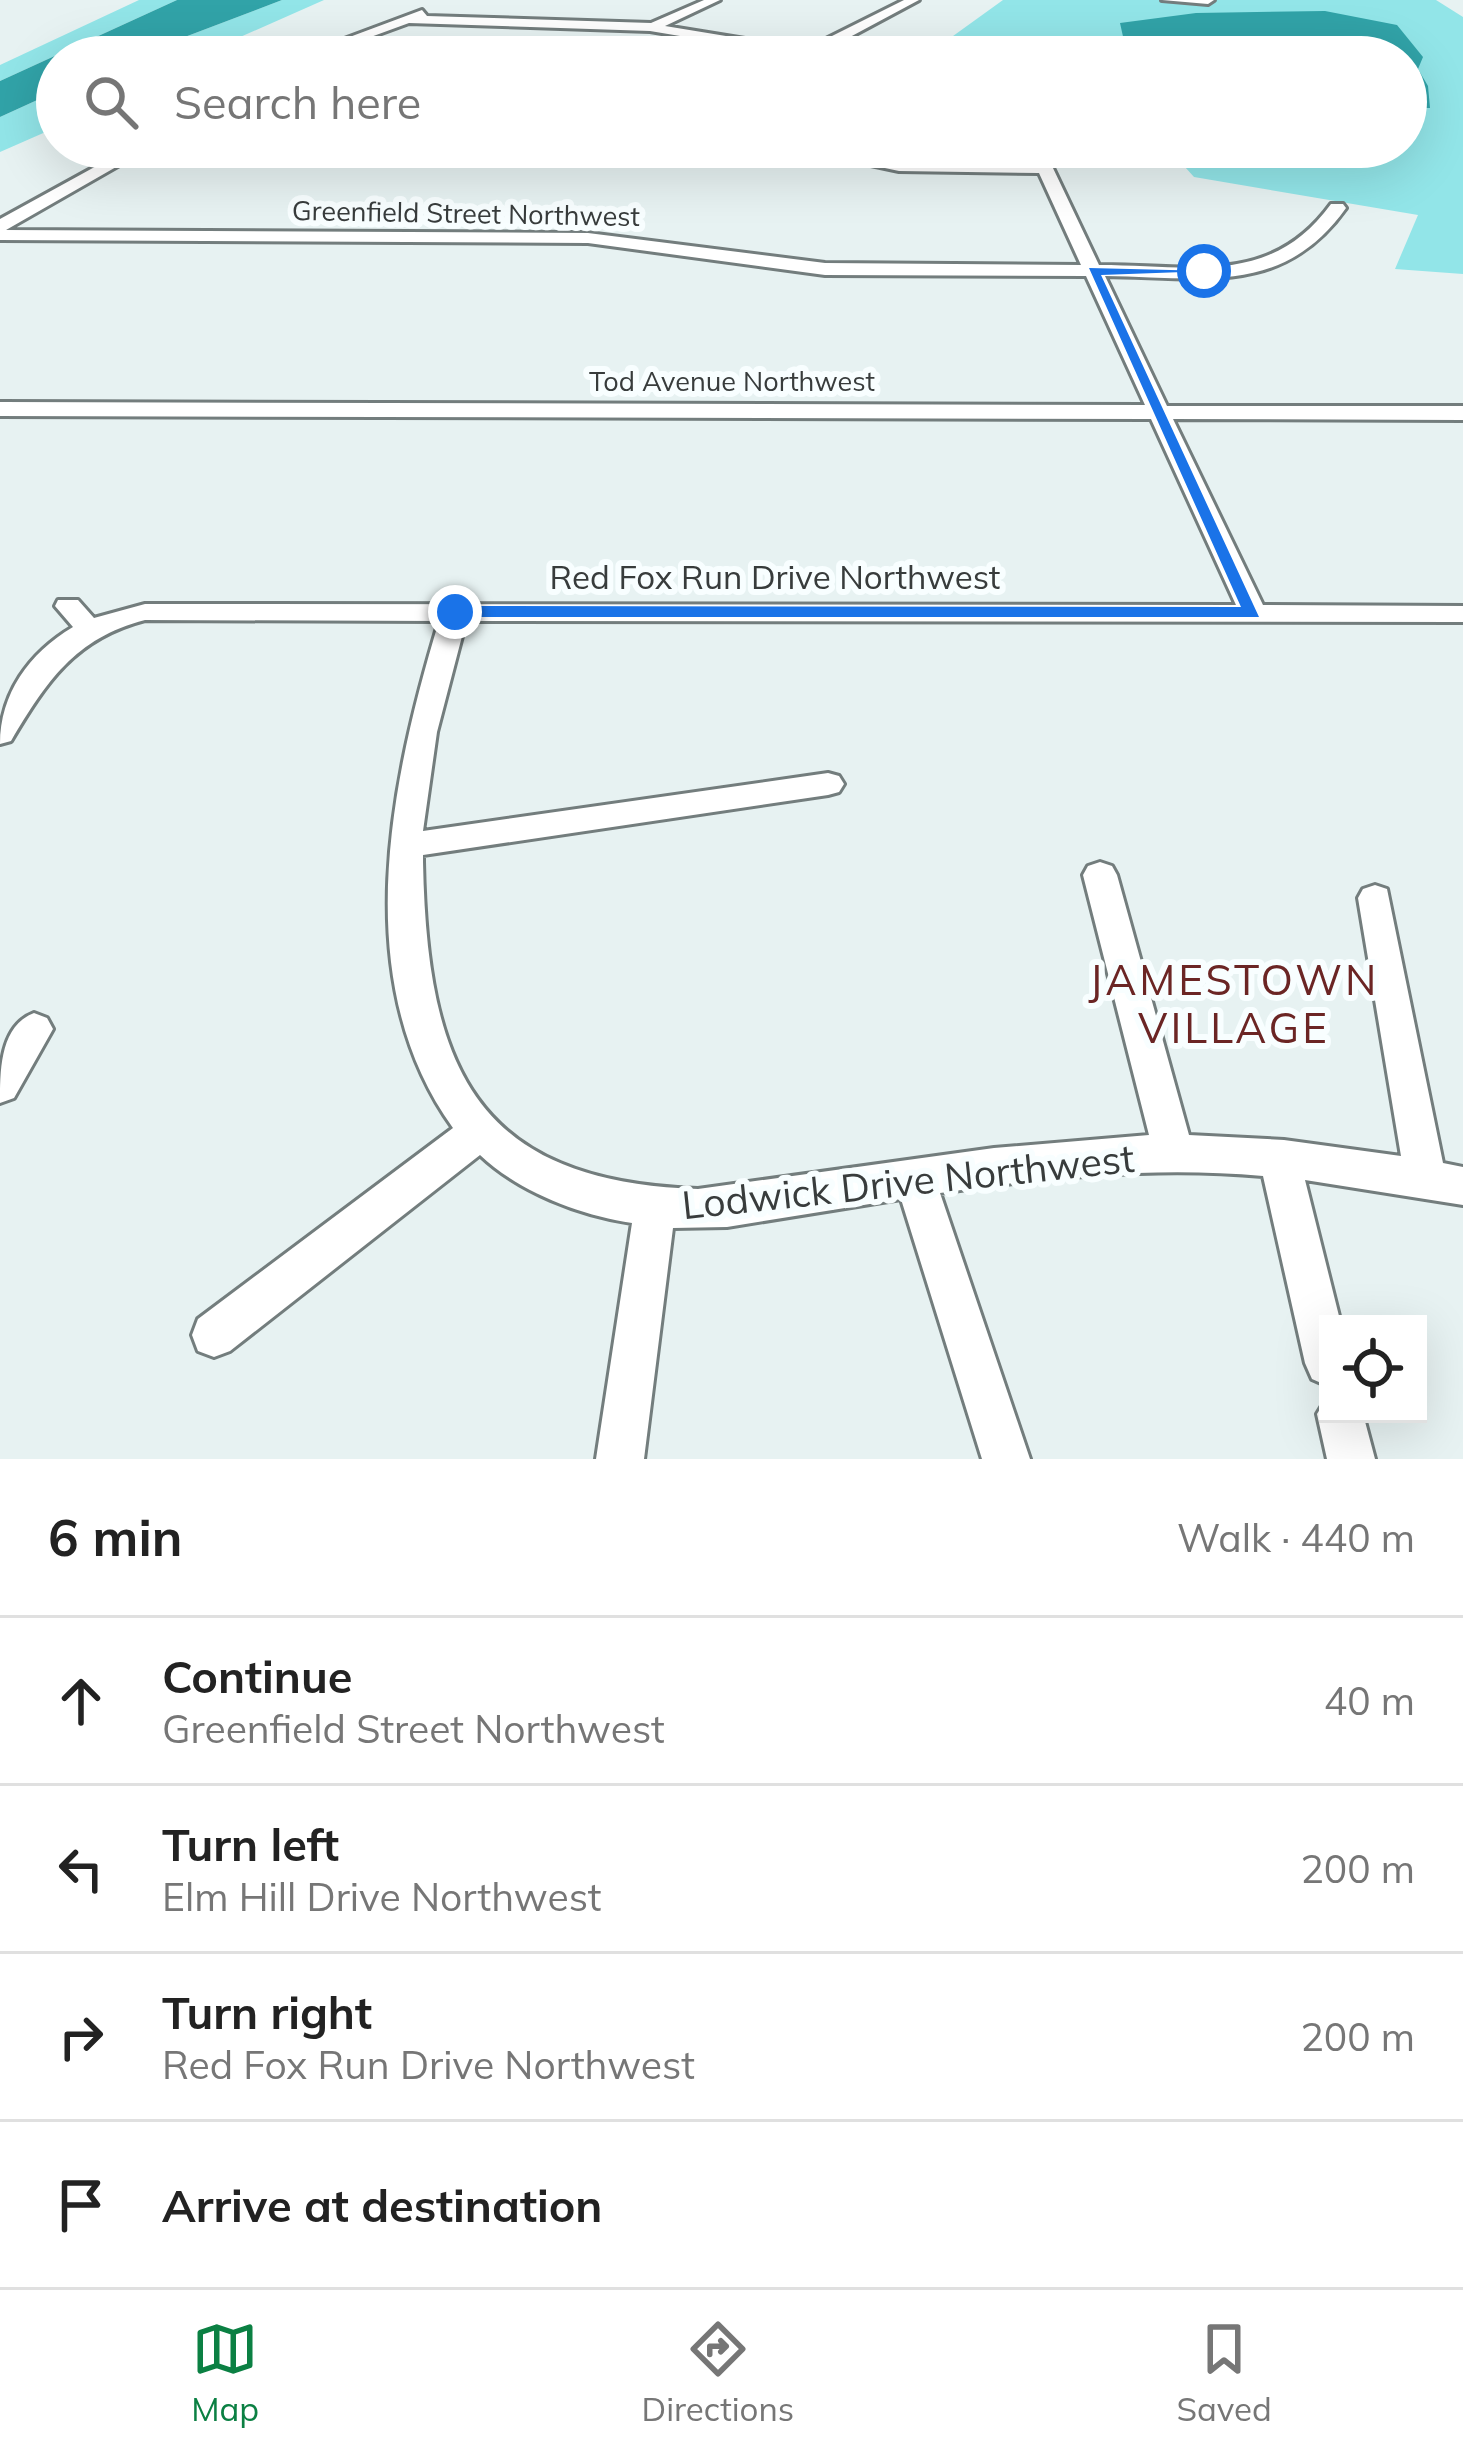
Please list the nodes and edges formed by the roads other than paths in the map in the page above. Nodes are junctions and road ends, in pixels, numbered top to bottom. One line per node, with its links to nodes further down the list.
1 (714, 0): 7 (street)
2 (914, 0): 10 (street)
3 (1168, 0): 4 (street)
4 (1208, 0)
5 (446, 6): 6 (street)
6 (407, 19): 7 (street); 8 (street)
7 (650, 27): 9 (street)
8 (360, 36)
9 (705, 36)
10 (842, 36)
11 (105, 168): 14 (street)
12 (1045, 168): 16 (street)
13 (1337, 208): 16 (street, Greenfield Street Northwest)
14 (0, 226)
15 (0, 236): 16 (street, Greenfield Street Northwest)
16 (1094, 271): 18 (street)
17 (0, 409): 18 (street, Tod Avenue Northwest)
18 (1160, 412): 19 (street, Tod Avenue Northwest); 21 (street)
19 (1463, 412)
20 (455, 612): 21 (street, Red Fox Run Drive Northwest); 23 (street, Red Fox Run Drive Northwest); 25 (street, Lodwick Drive Northwest)
21 (1253, 613): 22 (street, Red Fox Run Drive Northwest)
22 (1463, 614)
23 (0, 734)
24 (828, 784): 25 (street)
25 (408, 845): 30 (street, Lodwick Drive Northwest)
26 (1100, 875): 31 (street)
27 (1375, 898): 34 (street)
28 (34, 1029): 29 (street)
29 (0, 1086)
30 (481, 1130): 35 (street, Lodwick Drive Northwest); 37 (street)
31 (1174, 1153): 32 (street, Lodwick Drive Northwest); 33 (street, Lodwick Drive Northwest)
32 (1280, 1161): 34 (street, Lodwick Drive Northwest); 36 (street)
33 (915, 1179): 35 (street, Lodwick Drive Northwest); 40 (street)
34 (1444, 1183)
35 (655, 1208): 39 (street)
36 (1319, 1325)
37 (214, 1335)
38 (1342, 1423): 41 (street)
39 (620, 1459)
40 (1006, 1459)
41 (1351, 1459)

